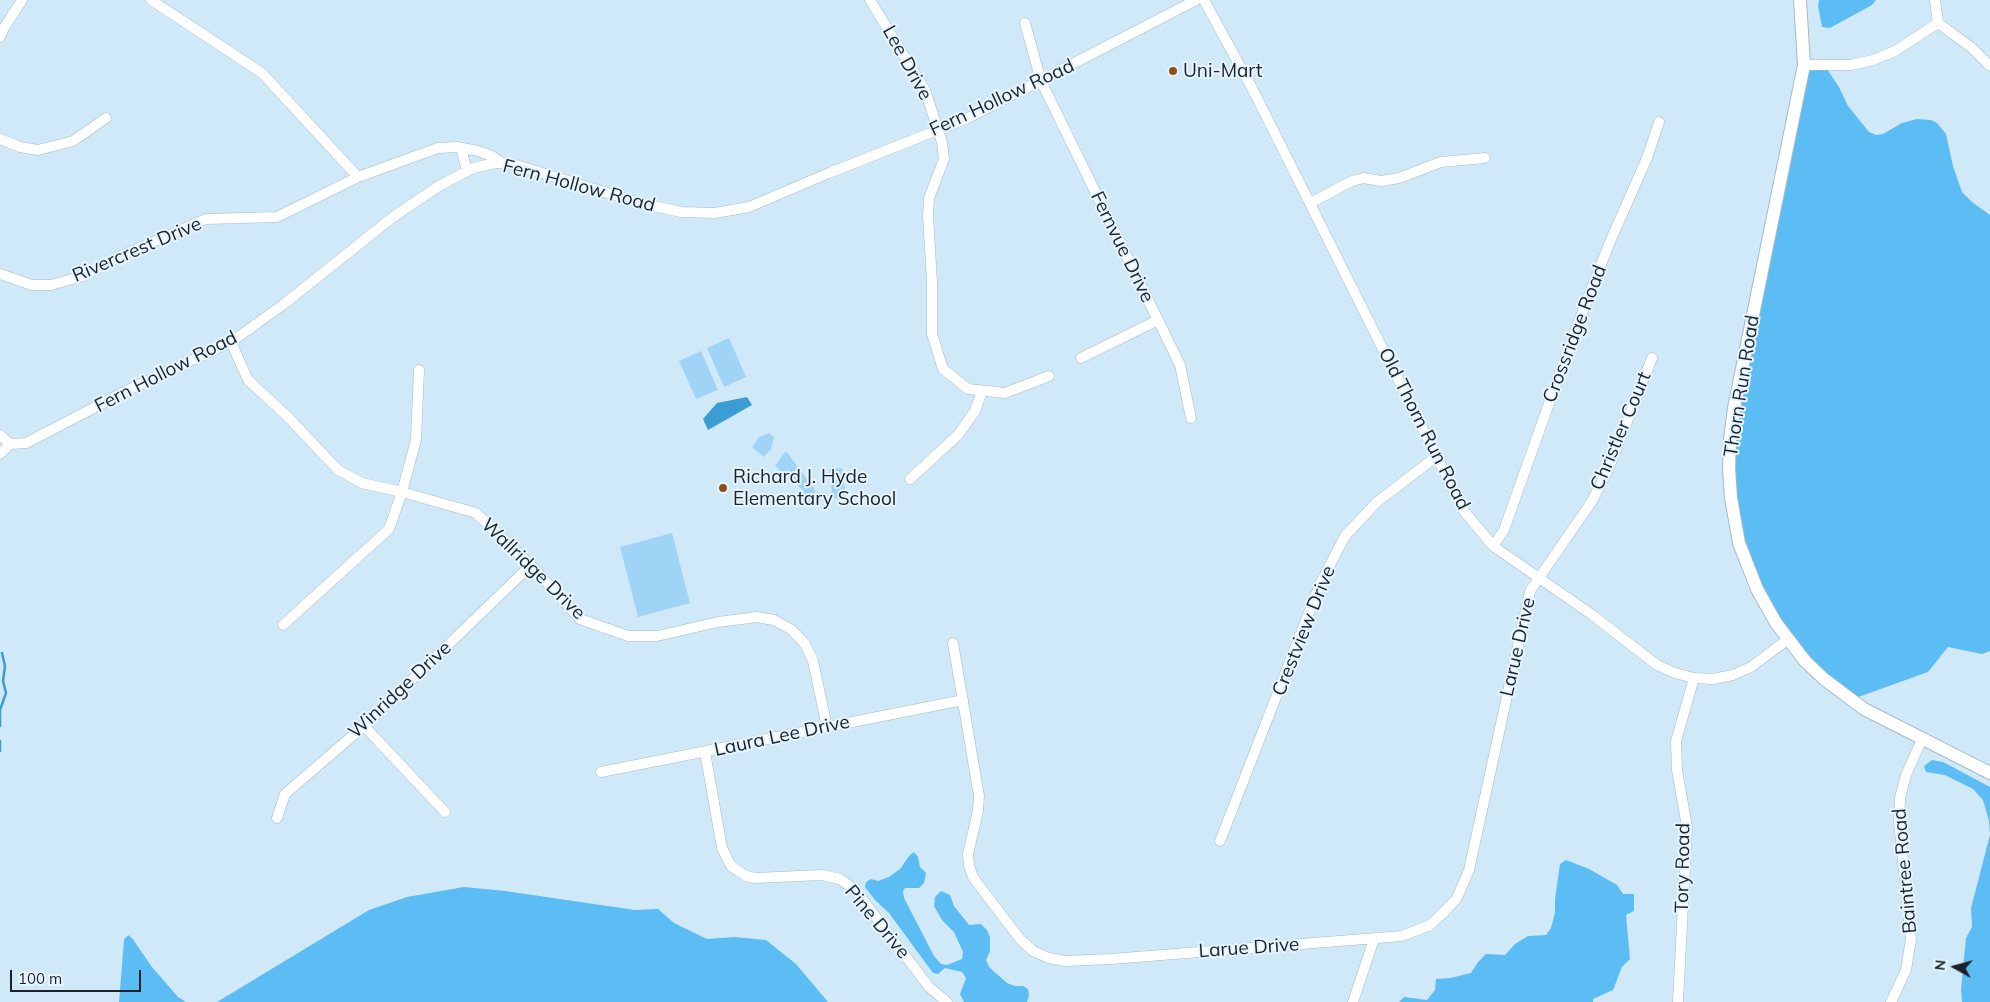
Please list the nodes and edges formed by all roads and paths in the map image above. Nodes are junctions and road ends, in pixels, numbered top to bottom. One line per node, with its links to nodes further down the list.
1 (22, 0): 10 (street)
2 (151, 0): 22 (street)
3 (870, 0): 16 (street, Lee Drive)
4 (1196, 0): 13 (street, Fern Hollow Road)
5 (1204, 0): 23 (street, Old Thorn Run Road)
6 (1800, 0): 11 (street, Thorn Run Road)
7 (1935, 0): 9 (street)
8 (1025, 22): 13 (street, Fernvue Drive)
9 (1938, 23): 11 (street); 12 (street)
10 (0, 37)
11 (1804, 65): 43 (street, Thorn Run Road)
12 (1990, 66)
13 (1041, 81): 16 (street, Fern Hollow Road); 25 (street, Fernvue Drive)
14 (106, 118): 17 (street)
15 (1659, 122): 39 (street, Crossridge Road)
16 (939, 129): 20 (street, Fern Hollow Road); 31 (street, Lee Drive)
17 (0, 139)
18 (461, 148): 20 (street, Rivercrest Drive); 21 (street); 22 (street, Rivercrest Drive)
19 (1485, 158): 23 (street)
20 (502, 163): 21 (street, Fern Hollow Road)
21 (467, 171): 26 (street, Fern Hollow Road)
22 (358, 177): 24 (street, Rivercrest Drive)
23 (1310, 203): 36 (street, Old Thorn Run Road)
24 (0, 274)
25 (1158, 320): 27 (street); 32 (street, Fernvue Drive)
26 (231, 342): 34 (street, Fern Hollow Road); 38 (street, Wallridge Drive)
27 (1080, 358)
28 (1652, 358): 41 (street, Christler Court)
29 (419, 370): 38 (street)
30 (1049, 376): 31 (street, Lee Drive)
31 (982, 391): 37 (street)
32 (1191, 418)
33 (0, 434): 34 (street)
34 (10, 444): 35 (street)
35 (0, 454)
36 (1437, 456): 39 (street, Old Thorn Run Road); 55 (street, Crestview Drive)
37 (910, 479)
38 (402, 492): 40 (street, Wallridge Drive); 42 (street)
39 (1493, 546): 41 (street, Old Thorn Run Road)
40 (531, 565): 47 (street, Winridge Drive); 48 (street, Wallridge Drive)
41 (1539, 578): 45 (street, Old Thorn Run Road); 56 (street, Larue Drive)
42 (283, 625)
43 (1787, 640): 45 (street, Old Thorn Run Road); 49 (street, Thorn Run Road)
44 (952, 643): 46 (street, Larue Drive)
45 (1694, 678): 59 (street, Tory Road)
46 (963, 700): 48 (street, Laura Lee Drive); 56 (street, Larue Drive)
47 (364, 726): 53 (street); 54 (street, Winridge Drive)
48 (827, 727): 50 (street, Laura Lee Drive)
49 (1922, 739): 52 (street, Thorn Run Road); 60 (street, Baintree Road)
50 (705, 752): 51 (street, Laura Lee Drive); 57 (street, Pine Drive)
51 (601, 772)
52 (1990, 774)
53 (445, 812)
54 (277, 818)
55 (1220, 841)
56 (1374, 939): 58 (street)
57 (947, 1002)
58 (1353, 1002)
59 (1678, 1002)
60 (1891, 1002)

